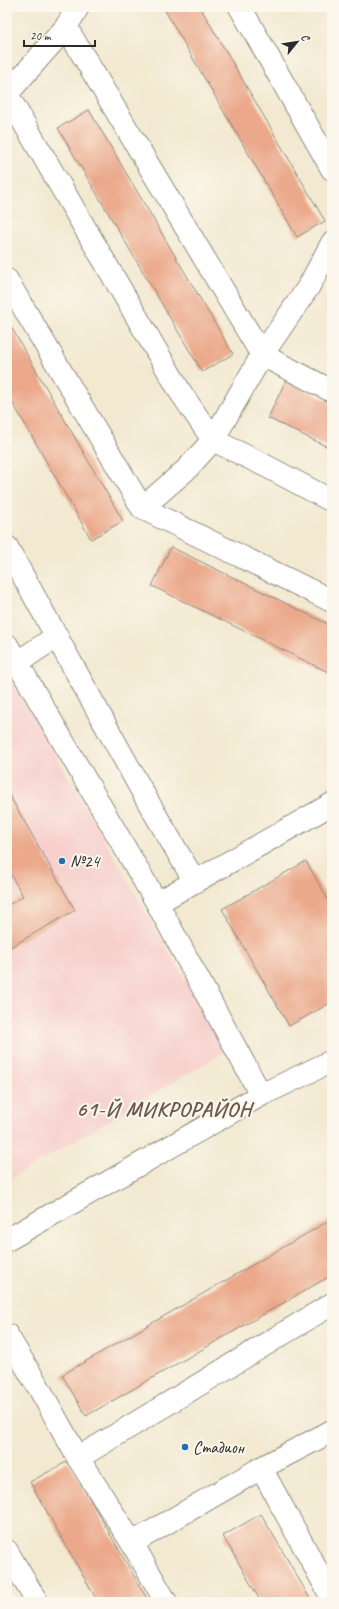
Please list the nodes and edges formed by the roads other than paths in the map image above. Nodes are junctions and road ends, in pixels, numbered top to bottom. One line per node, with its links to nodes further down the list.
1 (78, 7): 3 (street)
2 (240, 7): 5 (street)
3 (66, 26): 4 (street); 8 (street)
4 (7, 94): 10 (street)
5 (332, 169)
6 (332, 243): 8 (street)
7 (7, 280): 12 (street)
8 (262, 355): 9 (street); 10 (street)
9 (332, 391)
10 (213, 440): 11 (street); 12 (street)
11 (332, 501)
12 (142, 508): 14 (street)
13 (7, 547): 15 (street)
14 (332, 601)
15 (57, 636): 16 (street); 18 (street)
16 (12, 654): 19 (street)
17 (332, 804): 18 (street)
18 (195, 882): 19 (street)
19 (157, 903): 21 (street)
20 (332, 1061): 21 (street)
21 (262, 1096): 22 (street)
22 (7, 1240)
23 (332, 1304): 26 (street)
24 (7, 1336): 26 (street)
25 (332, 1431): 27 (street)
26 (78, 1458): 28 (street)
27 (261, 1468): 28 (street); 30 (street)
28 (132, 1543): 32 (street)
29 (7, 1551): 31 (street)
30 (332, 1598)
31 (36, 1602)
32 (166, 1602)

